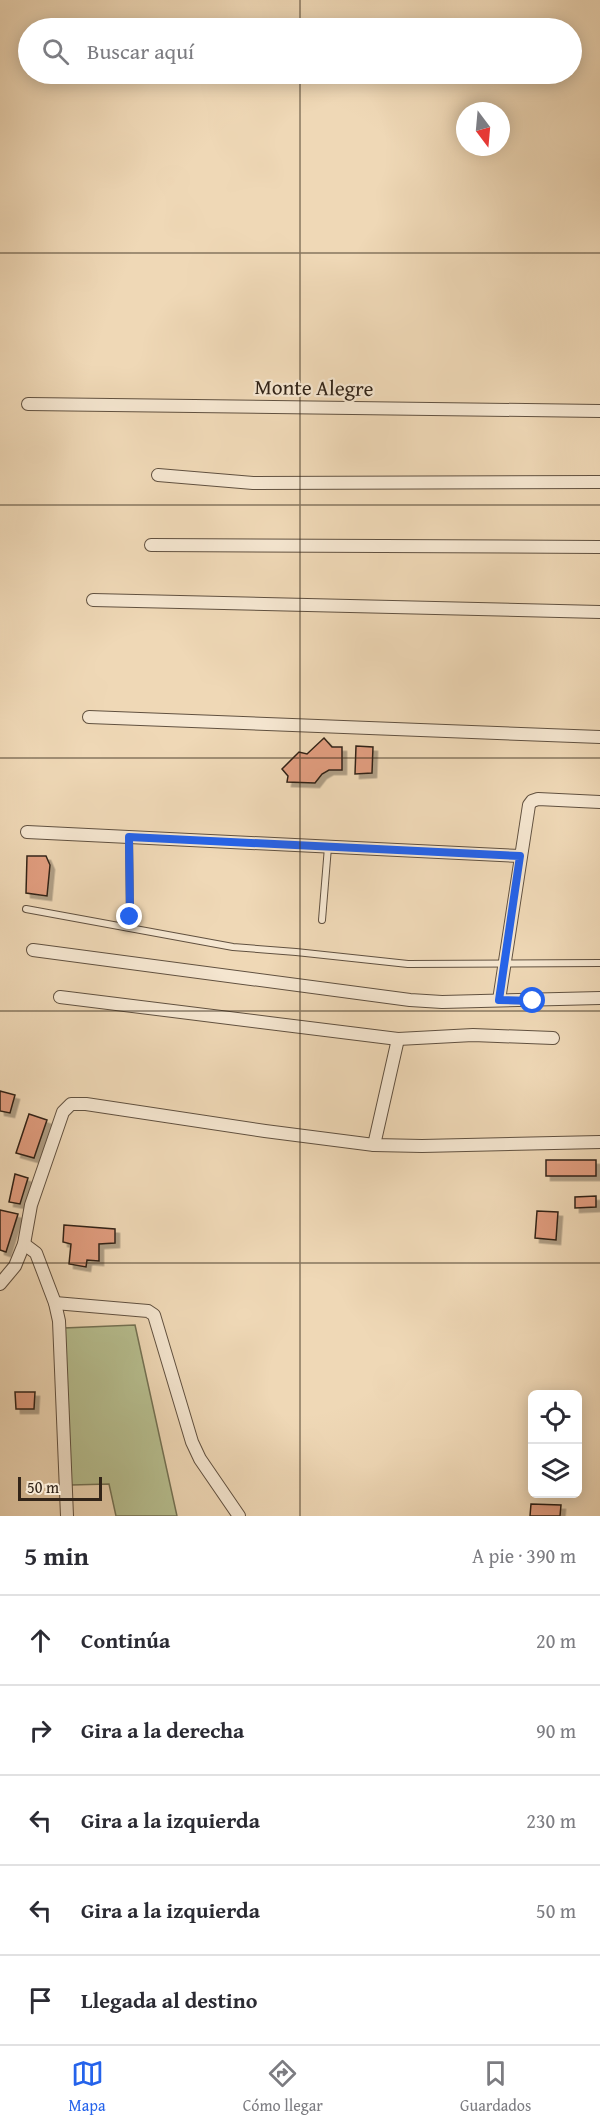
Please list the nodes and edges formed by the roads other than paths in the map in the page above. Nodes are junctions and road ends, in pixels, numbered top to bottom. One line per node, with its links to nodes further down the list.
1 (28, 404): 2 (street, Monte Alegre)
2 (600, 411)
3 (158, 475): 4 (street)
4 (600, 482)
5 (152, 545): 6 (street)
6 (600, 547)
7 (93, 600): 8 (street)
8 (600, 612)
9 (89, 717): 10 (street)
10 (600, 737)
11 (600, 802): 15 (street)
12 (27, 832): 13 (street)
13 (129, 837): 14 (street); 17 (lane)
14 (328, 847): 15 (street); 18 (lane)
15 (520, 856): 21 (street)
16 (26, 909): 21 (lane)
17 (130, 917)
18 (322, 920)
19 (33, 950): 24 (street)
20 (600, 963): 21 (lane)
21 (504, 964): 24 (street)
22 (60, 997): 26 (street)
23 (600, 998): 24 (street)
24 (499, 1000)
25 (554, 1038): 26 (street)
26 (398, 1039): 28 (street)
27 (600, 1142): 28 (street)
28 (374, 1145): 29 (street)
29 (24, 1244): 30 (street); 31 (street)
30 (0, 1284)
31 (55, 1303): 32 (street); 33 (street)
32 (67, 1516)
33 (239, 1516)

